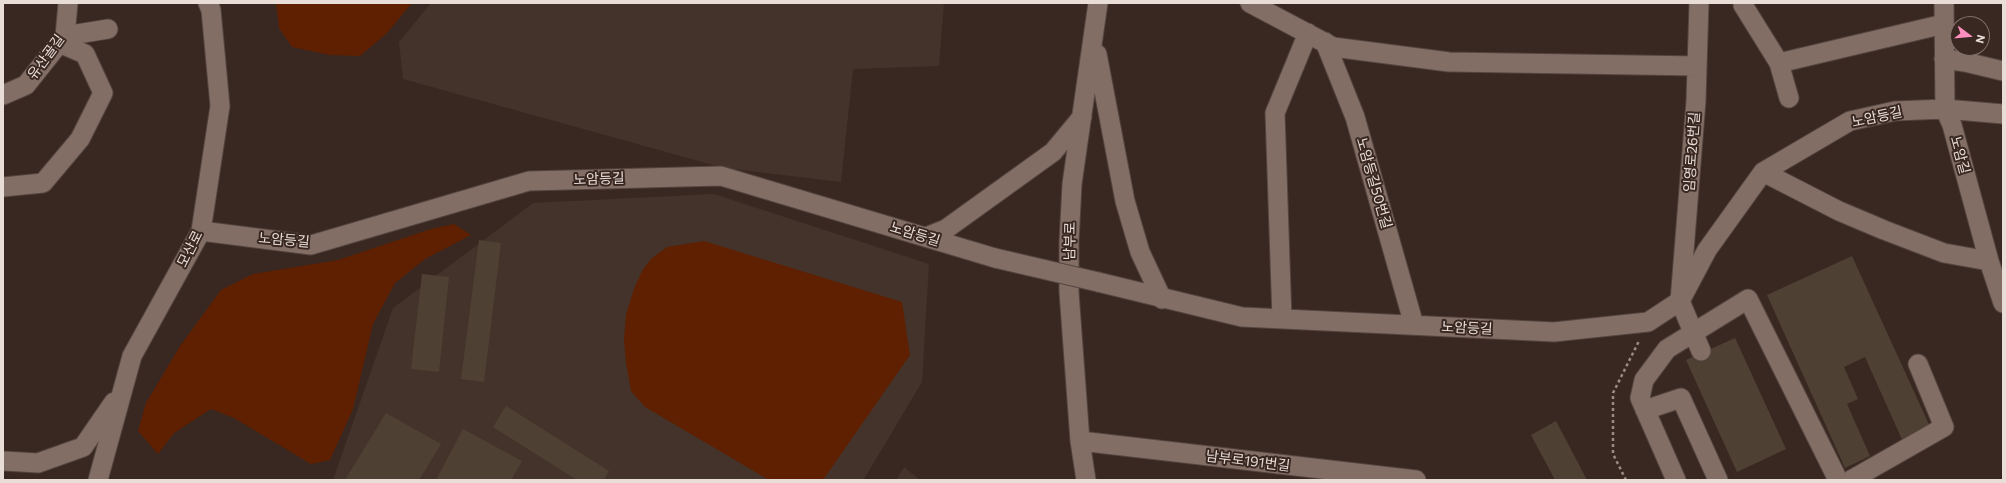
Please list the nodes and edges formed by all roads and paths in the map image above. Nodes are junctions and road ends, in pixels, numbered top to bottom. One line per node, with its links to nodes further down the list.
1 (68, 3): 12 (street, 유산골길)
2 (208, 3): 25 (street, 모산로)
3 (1098, 3): 11 (street, 남부로)
4 (1250, 3): 10 (street)
5 (1699, 3): 16 (street, 임영로26번길)
6 (1944, 3): 8 (street, 노암길)
7 (1743, 5): 15 (street)
8 (1944, 24): 14 (street, 노암길); 15 (street)
9 (108, 29): 12 (street)
10 (1308, 33): 13 (street); 31 (street)
11 (1094, 36): 22 (street, 남부로); 28 (street)
12 (62, 39): 18 (street, 유산골길); 24 (street)
13 (1325, 42): 16 (street); 32 (street, 노암등길50번길)
14 (1944, 59): 17 (street); 20 (street, 노암길)
15 (1779, 63): 19 (street)
16 (1697, 66): 29 (street, 임영로26번길)
17 (2003, 72)
18 (3, 94)
19 (1790, 98)
20 (1945, 109): 21 (street, 노암등길); 23 (street, 노암등길); 27 (street, 노암길)
21 (2003, 114)
22 (1082, 116): 26 (street); 38 (street, 남부로)
23 (1763, 172): 27 (street); 29 (street, 노암등길)
24 (3, 187)
25 (201, 231): 26 (street, 노암등길); 36 (street, 모산로)
26 (926, 237): 28 (street, 노암등길, bridge)
27 (1989, 261): 30 (street, 노암길)
28 (1162, 299): 31 (street, 노암등길)
29 (1680, 301): 32 (street, 노암등길); 33 (street)
30 (2003, 304)
31 (1282, 319): 32 (street, 노암등길)
32 (1414, 325)
33 (1694, 333): 34 (street); 37 (street); 45 (street)
34 (1701, 351)
35 (1918, 364): 46 (street)
36 (122, 391): 39 (street); 40 (street, 모산로)
37 (1645, 410): 43 (street); 44 (street)
38 (1080, 441): 41 (street, 남부로); 42 (street, 남부로191번길)
39 (3, 461)
40 (98, 480)
41 (1086, 480)
42 (1416, 480)
43 (1676, 480)
44 (1718, 480)
45 (1838, 480)
46 (1851, 480)

